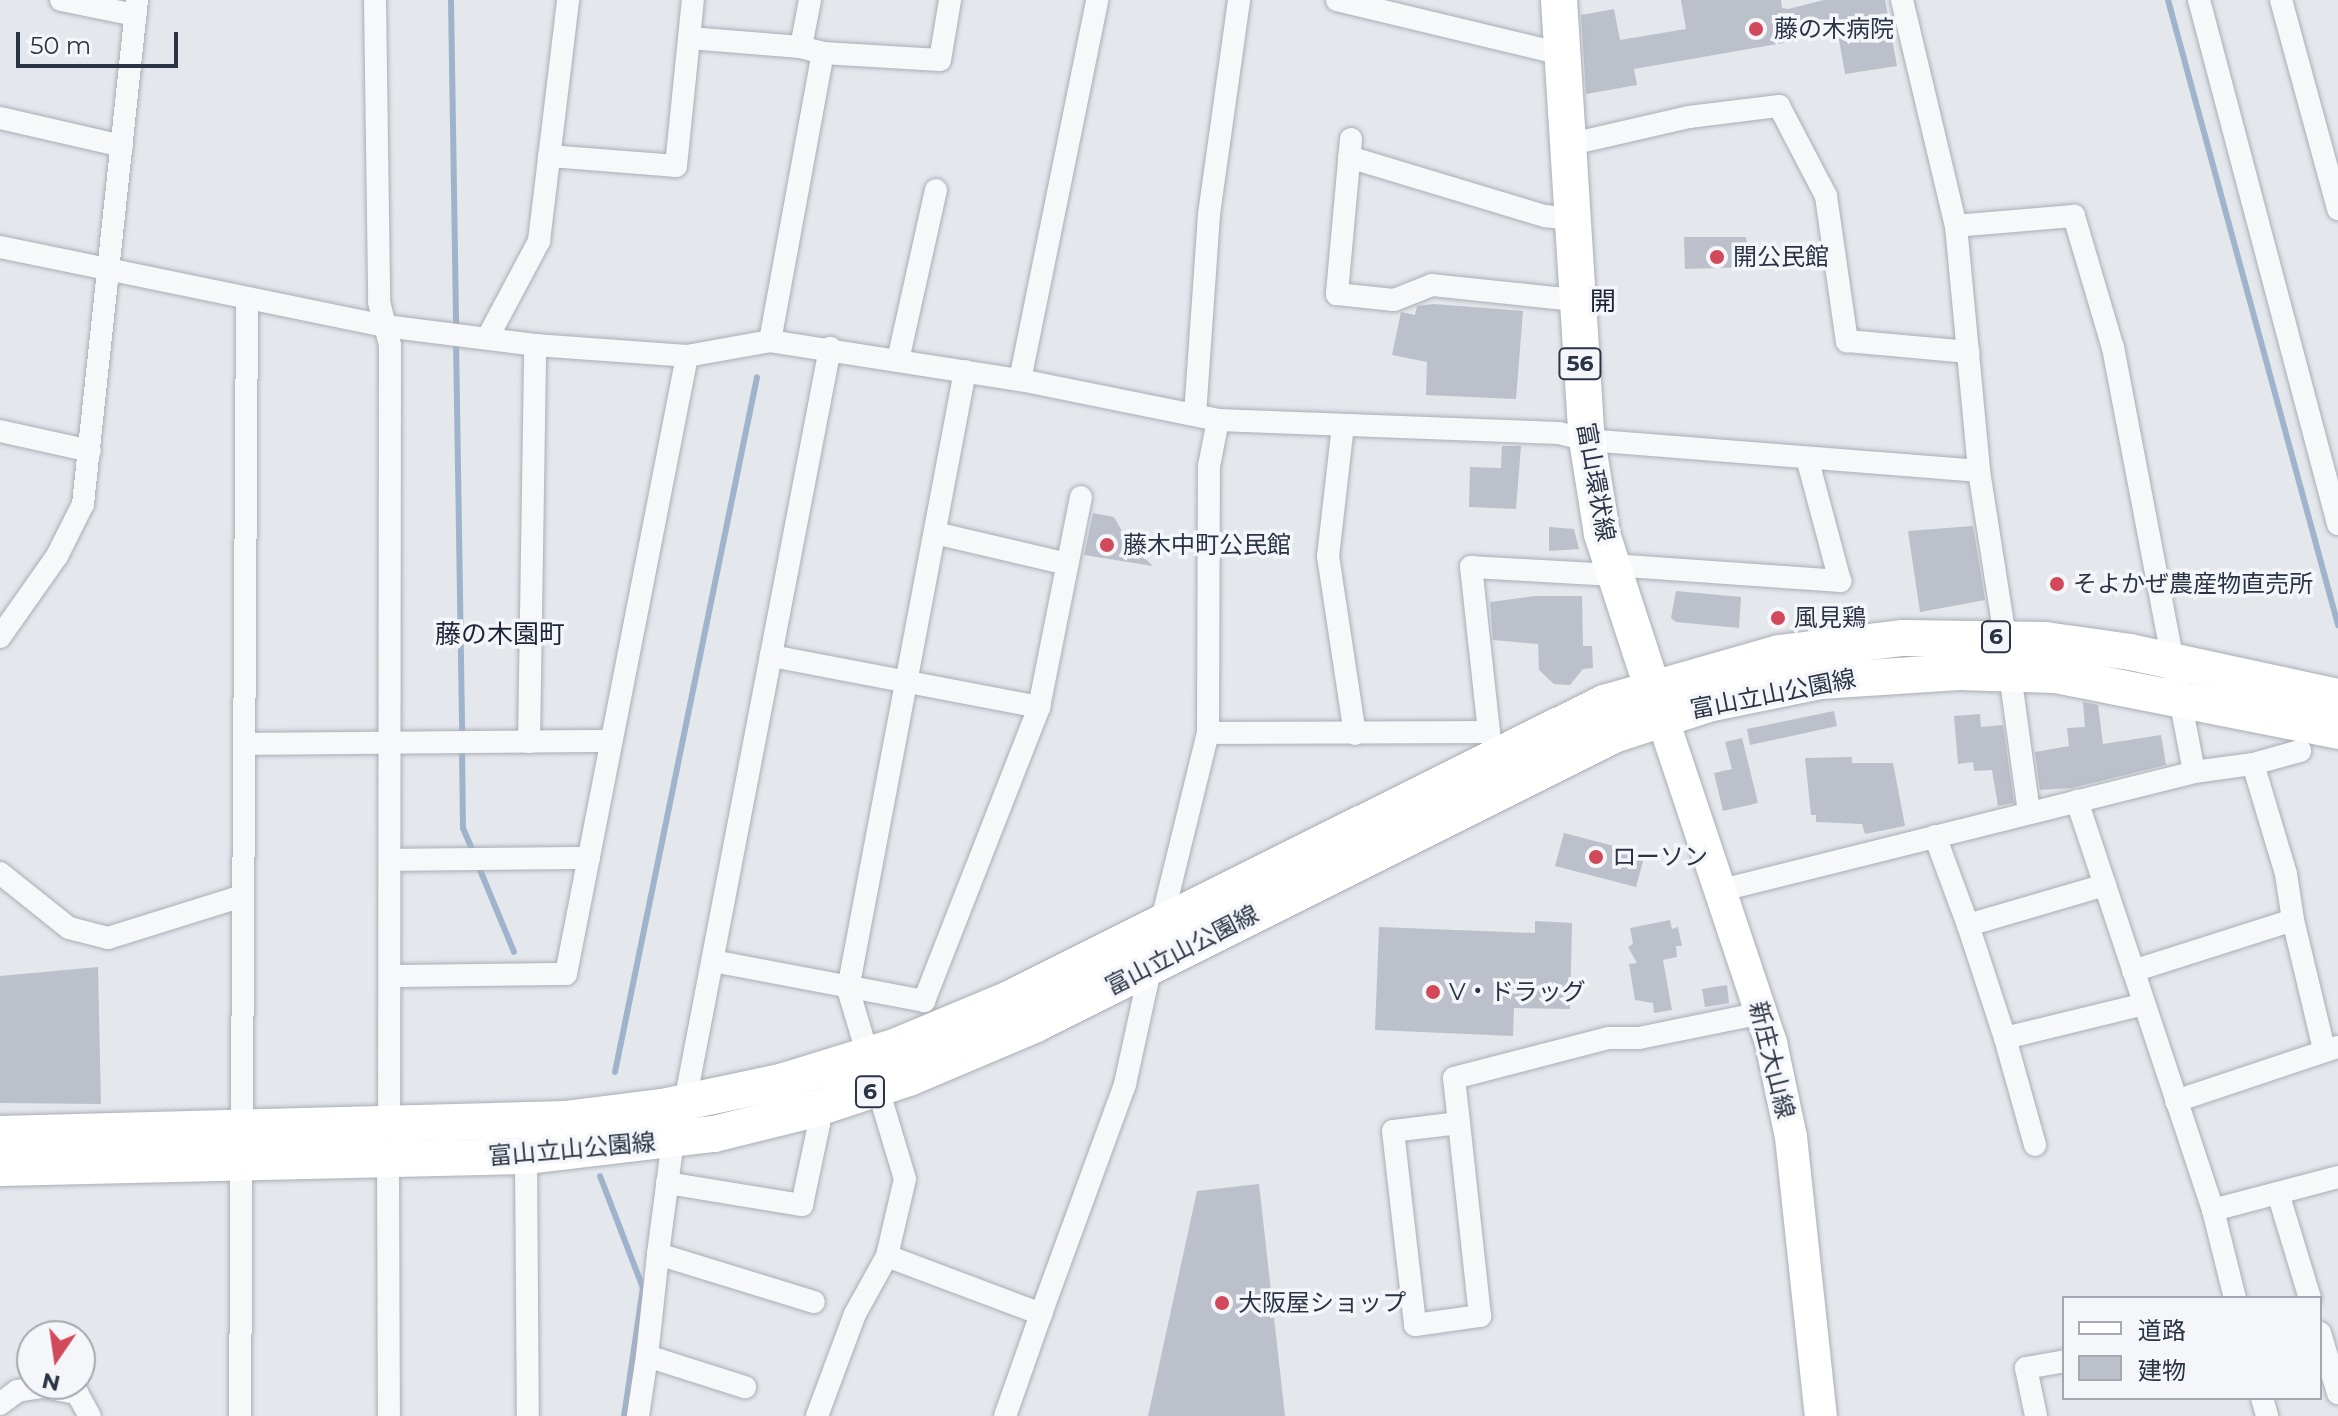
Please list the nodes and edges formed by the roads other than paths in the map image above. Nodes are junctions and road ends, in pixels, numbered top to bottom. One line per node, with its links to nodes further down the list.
1 (61, 0): 14 (street)
2 (375, 0): 30 (street)
3 (568, 0): 21 (street)
4 (693, 0): 15 (street)
5 (810, 0): 16 (street)
6 (950, 0): 16 (street)
7 (1097, 0): 39 (street)
8 (1239, 0): 40 (street)
9 (1337, 0): 17 (street)
10 (1559, 0): 17 (main road, 富山環状線 / 56)
11 (1902, 0): 25 (street)
12 (2199, 0): 48 (street)
13 (2281, 0): 23 (street)
14 (136, 8): 20 (street)
15 (689, 38): 16 (street); 21 (street)
16 (812, 50): 32 (street)
17 (1562, 54): 19 (main road, 富山環状線 / 56)
18 (0, 118): 20 (street)
19 (1567, 145): 24 (main road, 富山環状線 / 56); 35 (street)
20 (122, 146): 27 (street)
21 (549, 156): 31 (street)
22 (936, 190): 37 (street)
23 (2337, 205)
24 (1570, 219): 29 (main road, 富山環状線 / 56); 29 (street)
25 (1956, 226): 35 (street); 57 (street)
26 (0, 247): 27 (street)
27 (108, 273): 28 (street); 45 (street)
28 (247, 299): 30 (street); 69 (street)
29 (1575, 300): 44 (main road, 富山環状線 / 56)
30 (385, 326): 31 (street); 70 (street)
31 (488, 337): 33 (street)
32 (770, 341): 34 (street); 36 (street)
33 (535, 345): 36 (street); 68 (street)
34 (830, 348): 37 (street); 56 (street)
35 (1969, 352): 47 (street)
36 (687, 356): 67 (street)
37 (898, 360): 38 (street)
38 (965, 371): 39 (street); 51 (street)
39 (1020, 380): 40 (street)
40 (1195, 415): 41 (street)
41 (1218, 420): 42 (street); 65 (street)
42 (1343, 425): 44 (street); 66 (street)
43 (0, 431): 45 (street)
44 (1587, 440): 46 (street); 53 (main road, 富山環状線 / 56)
45 (90, 451): 54 (street)
46 (1807, 458): 47 (street); 53 (street)
47 (1979, 471): 55 (street)
48 (2331, 471): 50 (street)
49 (1081, 497): 52 (street)
50 (2338, 524)
51 (935, 533): 52 (street); 59 (street)
52 (1067, 564): 63 (street)
53 (1614, 570): 62 (main road, 富山環状線 / 56); 66 (street)
54 (0, 637)
55 (2005, 637): 57 (main road, 富山立山公園線 / 6); 62 (main road, 富山立山公園線 / 6)
56 (771, 656): 59 (street); 86 (street)
57 (2174, 661): 60 (street); 61 (main road, 富山立山公園線 / 6)
58 (2010, 674): 60 (main road, 富山立山公園線 / 6); 62 (main road, 富山立山公園線 / 6); 75 (street)
59 (907, 678): 63 (street); 90 (street)
60 (2181, 696): 64 (main road, 富山立山公園線 / 6); 73 (street)
61 (2338, 697)
62 (1657, 702): 81 (main road, 新庄大山線); 84 (main road, 富山立山公園線 / 6); 87 (main road, 富山立山公園線 / 6)
63 (1039, 707): 90 (street)
64 (2338, 731)
65 (1208, 733): 66 (street); 84 (street)
66 (1355, 734)
67 (611, 741): 68 (street); 77 (street)
68 (529, 742): 70 (street)
69 (244, 744): 70 (street); 82 (street)
70 (390, 744): 78 (street)
71 (2300, 751): 72 (street)
72 (2253, 764): 73 (street); 83 (street)
73 (2194, 772): 74 (street)
74 (2077, 801): 75 (street); 80 (street)
75 (2029, 812): 76 (street)
76 (1935, 836): 81 (street); 85 (street)
77 (589, 858): 78 (street); 89 (street)
78 (390, 860): 89 (street)
79 (0, 873): 82 (street)
80 (2105, 885): 85 (street); 88 (street)
81 (1722, 890): 92 (main road, 新庄大山線)
82 (242, 896): 103 (street)
83 (2293, 920): 88 (street); 94 (street)
84 (1161, 925): 87 (street); 95 (main road, 富山立山公園線 / 6)
85 (1968, 925): 93 (street)
86 (713, 961): 90 (street); 97 (street)
87 (1150, 966): 95 (main road, 富山立山公園線 / 6); 116 (street)
88 (2133, 971): 91 (street)
89 (390, 976): 102 (street)
90 (848, 989): 95 (street)
91 (2144, 1004): 93 (street); 96 (street)
92 (1762, 1013): 99 (street); 130 (main road, 新庄大山線)
93 (2005, 1038): 104 (street)
94 (2331, 1048): 96 (street)
95 (872, 1073): 97 (main road, 富山立山公園線 / 6); 98 (main road, 富山立山公園線 / 6); 112 (street)
96 (2176, 1101): 110 (street)
97 (685, 1102): 102 (main road, 富山立山公園線 / 6)
98 (815, 1109): 101 (main road, 富山立山公園線 / 6); 108 (street)
99 (1459, 1123): 99 (street)
100 (0, 1134): 103 (main road, 富山立山公園線 / 6)
101 (673, 1140): 105 (main road, 富山立山公園線 / 6); 108 (street)
102 (388, 1142): 103 (main road, 富山立山公園線 / 6); 105 (main road, 富山立山公園線 / 6); 125 (street)
103 (243, 1145): 106 (main road, 富山立山公園線 / 6); 124 (street)
104 (2035, 1145)
105 (526, 1156): 126 (street)
106 (0, 1168)
107 (2338, 1177): 109 (street)
108 (667, 1183): 111 (street)
109 (2278, 1193): 110 (street); 114 (street)
110 (2213, 1210): 113 (street)
111 (658, 1254): 115 (street); 118 (street)
112 (887, 1256): 116 (street); 128 (street)
113 (2234, 1296)
114 (2309, 1296)
115 (814, 1302)
116 (1041, 1314): 129 (street)
117 (2322, 1340): 121 (street)
118 (647, 1356): 120 (street); 127 (street)
119 (2062, 1361): 131 (street)
120 (745, 1387)
121 (2338, 1393)
122 (0, 1404): 123 (street)
123 (90, 1416)
124 (240, 1416)
125 (389, 1416)
126 (528, 1416)
127 (638, 1416)
128 (817, 1416)
129 (1005, 1416)
130 (1821, 1416)
131 (2036, 1416)

